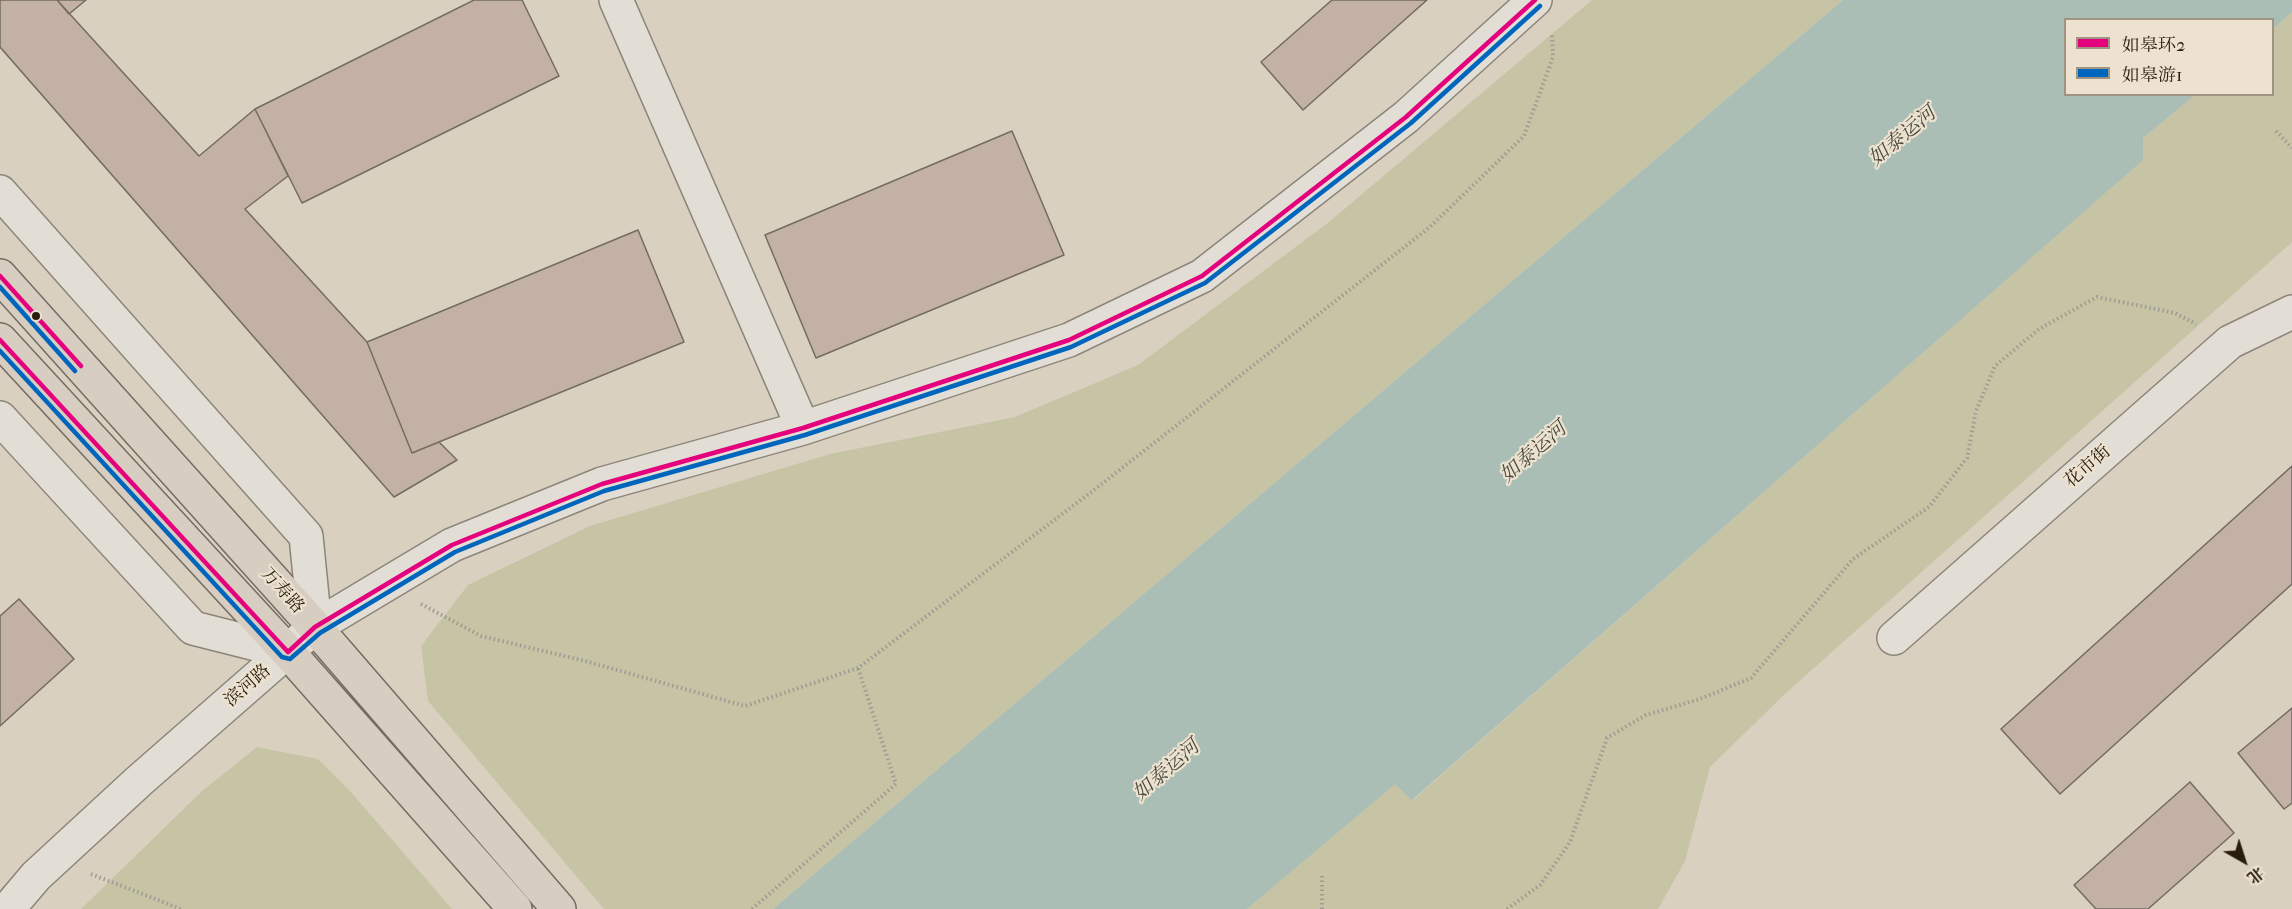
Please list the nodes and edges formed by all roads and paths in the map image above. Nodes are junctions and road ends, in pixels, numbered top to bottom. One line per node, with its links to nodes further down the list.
1 (616, 0): 11 (street)
2 (1543, 11): 11 (street, 滨河路); 16 (path)
3 (2276, 131): 4 (path)
4 (2292, 148)
5 (0, 192): 13 (street)
6 (0, 276): 13 (main road, 万寿路)
7 (2291, 315): 9 (street, 花市街)
8 (0, 340): 15 (main road, 万寿路)
9 (2230, 342): 14 (street, 花市街); 25 (path)
10 (0, 418): 15 (street)
11 (803, 428): 12 (street, 滨河路)
12 (385, 585): 13 (street, 滨河路); 16 (path)
13 (315, 627): 15 (street, 滨河路); 22 (main road, 万寿路)
14 (1894, 638)
15 (288, 652): 17 (street, 滨河路); 21 (main road, 万寿路)
16 (858, 669): 23 (path)
17 (36, 876): 19 (street, 滨河路); 20 (path)
18 (1322, 876): 24 (path)
19 (8, 909)
20 (181, 909)
21 (515, 909)
22 (560, 909)
23 (752, 909)
24 (1322, 909)
25 (1507, 909)

